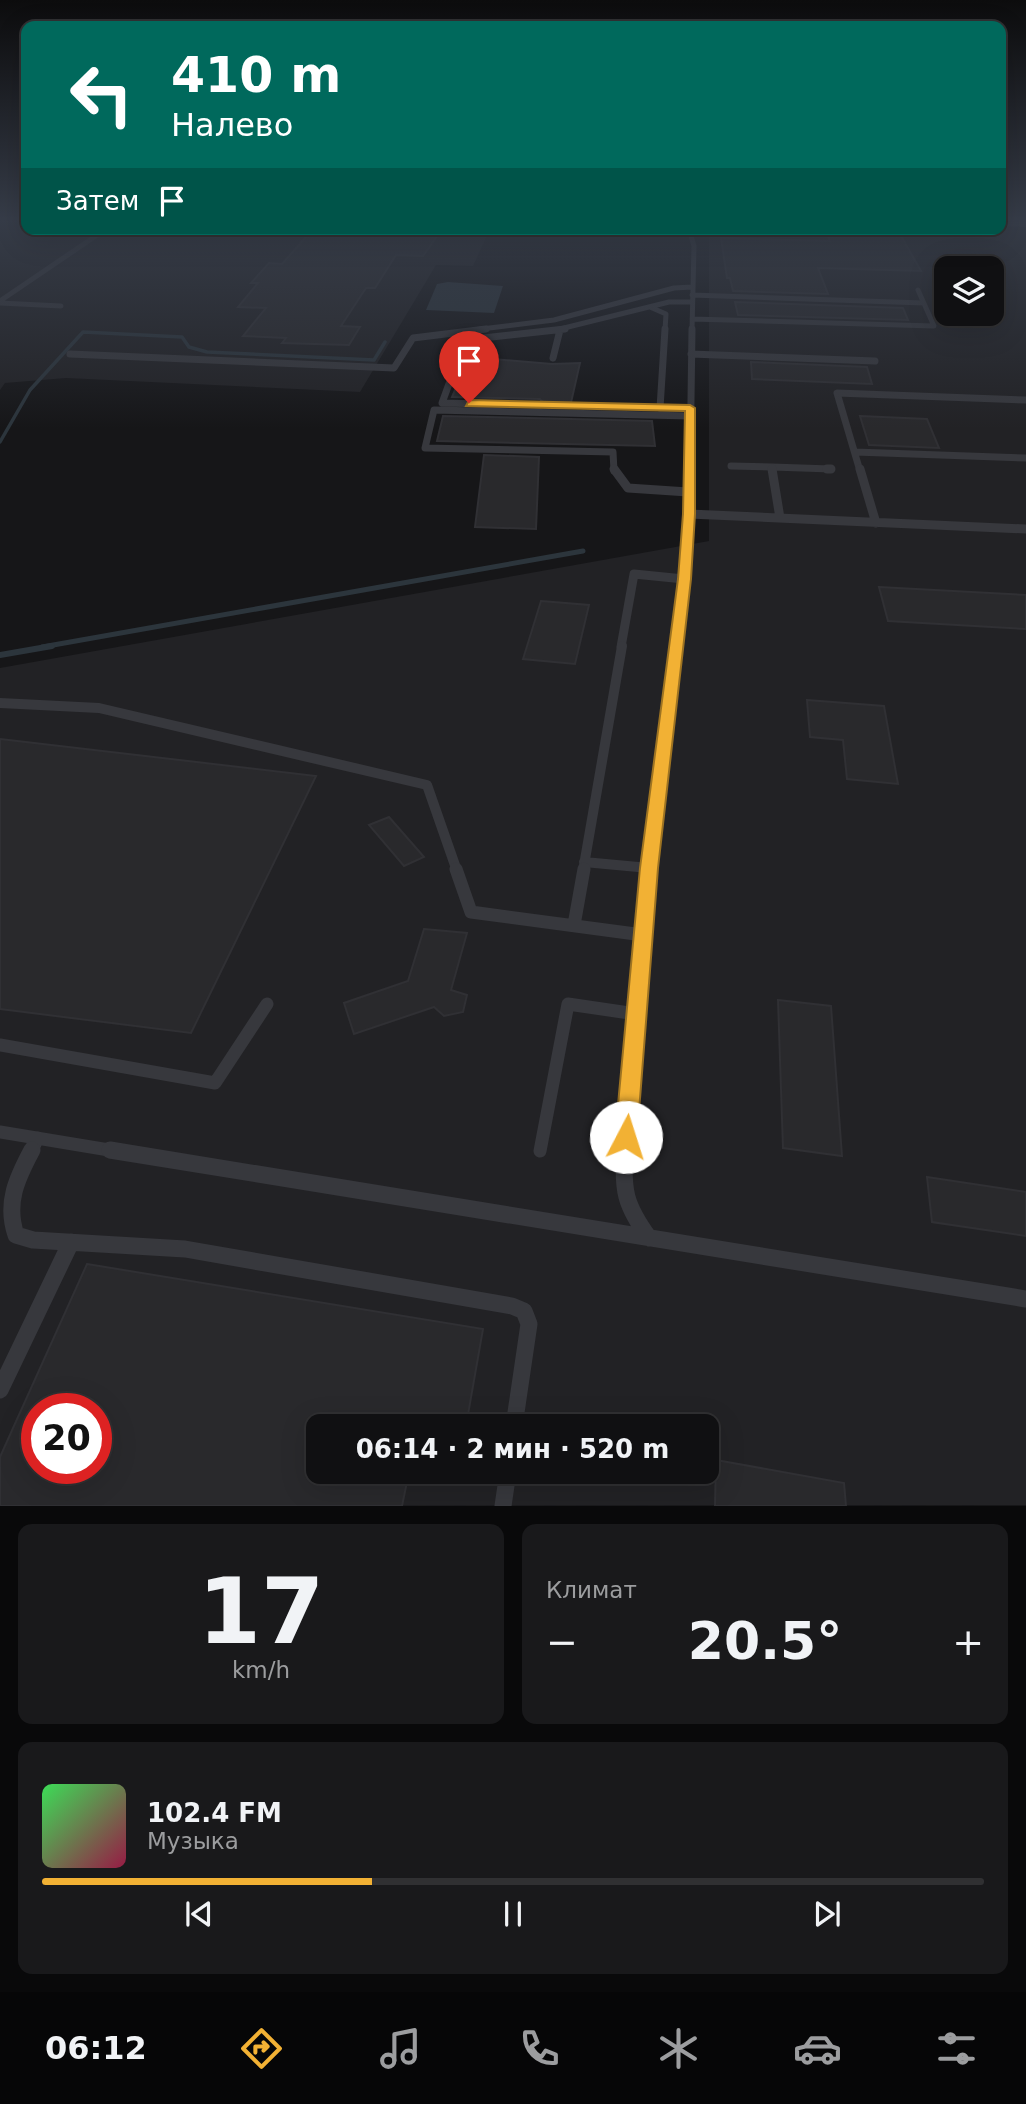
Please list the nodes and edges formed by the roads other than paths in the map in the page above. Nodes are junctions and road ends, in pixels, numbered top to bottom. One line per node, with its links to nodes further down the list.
1 (20, 288): 8 (lane)
2 (673, 288): 15 (lane)
3 (675, 288): 6 (lane)
4 (692, 288): 6 (lane)
5 (918, 290): 9 (lane)
6 (692, 295): 7 (lane); 11 (lane); 12 (lane)
7 (725, 297): 9 (lane); 13 (lane)
8 (0, 302): 10 (lane)
9 (924, 303): 13 (lane)
10 (61, 306)
11 (650, 307): 14 (lane); 20 (lane)
12 (692, 319): 13 (lane); 16 (lane)
13 (729, 320)
14 (560, 330): 17 (lane); 20 (lane)
15 (70, 354)
16 (691, 354): 18 (lane); 21 (lane)
17 (553, 358)
18 (874, 361)
19 (1026, 400): 22 (lane)
20 (660, 408): 21 (lane)
21 (690, 412): 27 (lane); 27 (lane)
22 (855, 452): 23 (lane); 30 (lane)
23 (1026, 458)
24 (731, 466): 25 (lane)
25 (772, 467): 26 (lane); 29 (lane)
26 (831, 469)
27 (688, 492): 28 (lane)
28 (689, 514): 29 (lane); 32 (lane)
29 (780, 518): 30 (lane)
30 (876, 523): 31 (lane)
31 (1026, 529)
32 (684, 579): 34 (lane); 35 (lane)
33 (0, 703): 36 (lane)
34 (584, 862): 35 (lane); 36 (lane)
35 (649, 868): 37 (lane)
36 (574, 925): 37 (lane)
37 (643, 935): 39 (lane)
38 (267, 1004): 40 (lane)
39 (636, 1014): 43 (lane); 44 (lane)
40 (0, 1045)
41 (0, 1132): 42 (lane)
42 (38, 1138): 44 (lane); 45 (lane)
43 (540, 1151)
44 (649, 1238): 46 (lane)
45 (71, 1242): 47 (lane); 48 (lane)
46 (1026, 1299)
47 (0, 1390)
48 (516, 1414)
49 (506, 1484): 50 (lane)
50 (503, 1506)

